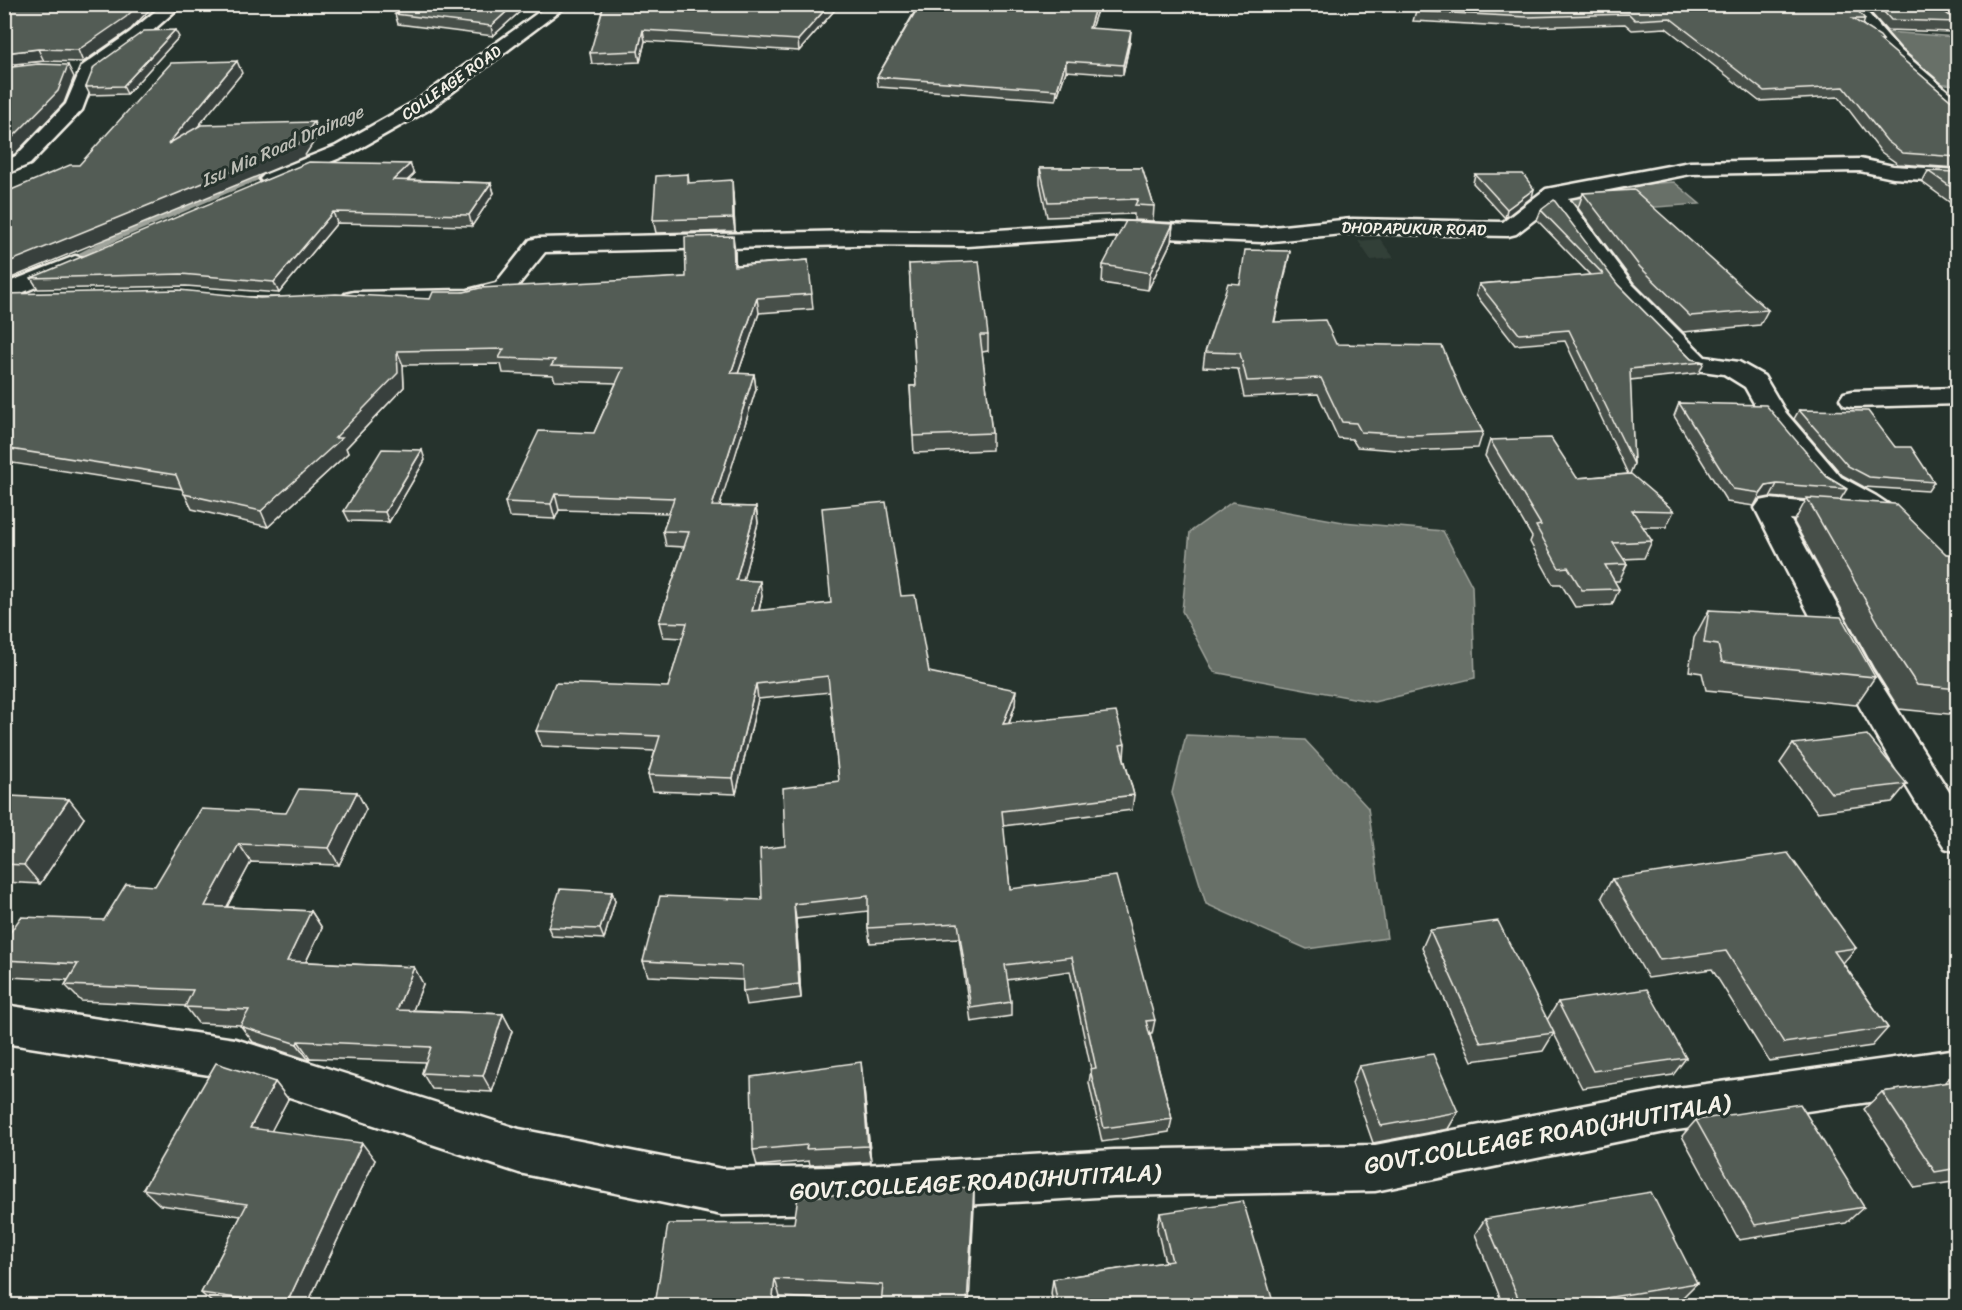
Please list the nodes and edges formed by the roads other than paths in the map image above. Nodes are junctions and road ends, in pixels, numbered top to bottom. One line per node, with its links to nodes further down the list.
1 (175, 4): 5 (street)
2 (561, 4): 9 (street, COLLEAGE ROAD)
3 (1850, 4): 6 (street)
4 (66, 69): 5 (street)
5 (88, 70): 7 (street)
6 (1958, 110)
7 (4, 169)
8 (1958, 176): 10 (street, DHOPAPUKUR ROAD)
9 (257, 184)
10 (1554, 194): 15 (street, DHOPAPUKUR ROAD); 18 (street)
11 (93, 255): 12 (street)
12 (4, 293)
13 (46, 299): 14 (street)
14 (4, 300)
15 (338, 300)
16 (1958, 396): 17 (street)
17 (1853, 399)
18 (1958, 837)
19 (4, 1024): 20 (street, GOVT.COLLEAGE ROAD(JHUTITALA))
20 (1958, 1069)

